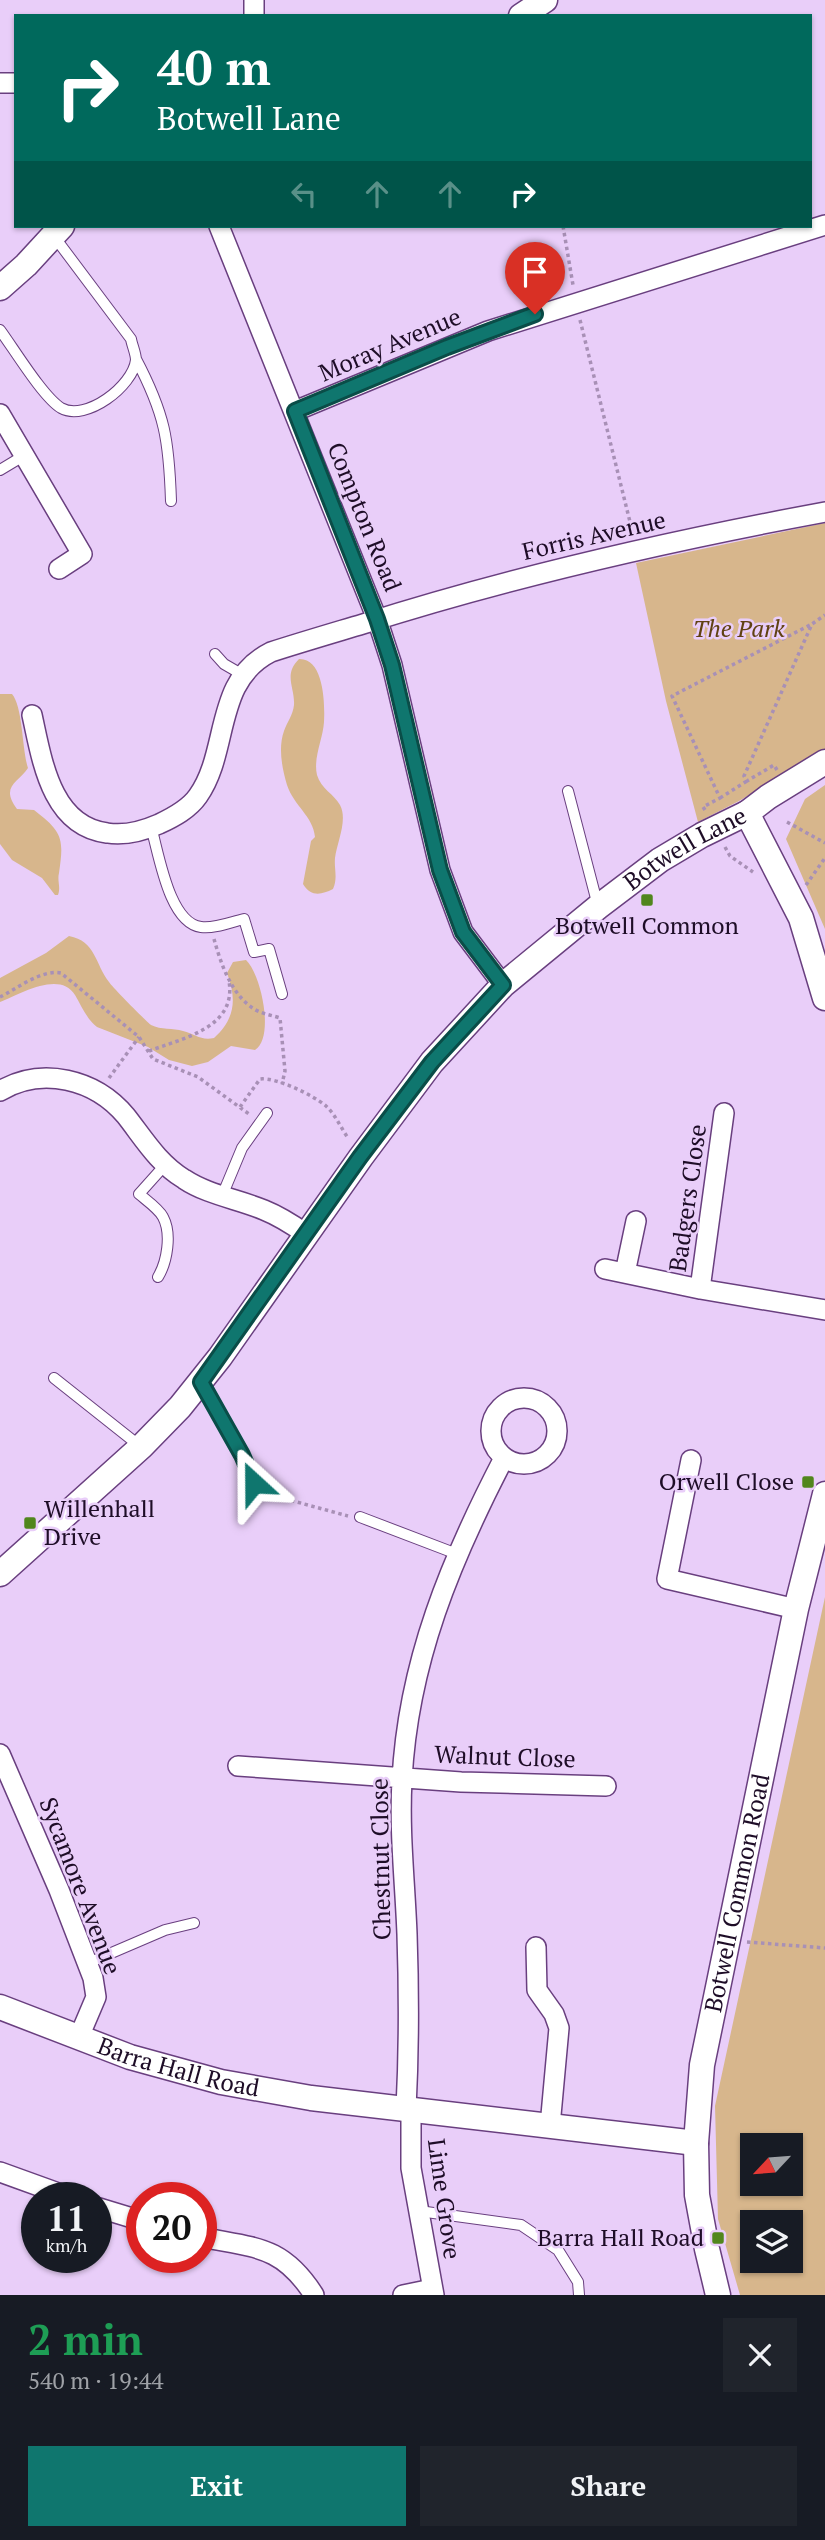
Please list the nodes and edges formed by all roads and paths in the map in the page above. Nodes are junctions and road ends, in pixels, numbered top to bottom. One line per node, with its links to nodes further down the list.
1 (545, 0): 2 (street)
2 (525, 14)
3 (825, 225): 8 (street, Moray Avenue)
4 (220, 228): 11 (street, Compton Road)
5 (563, 228): 8 (path)
6 (57, 231): 7 (street); 10 (lane)
7 (0, 288)
8 (575, 302): 11 (street, Moray Avenue); 17 (path)
9 (0, 330): 10 (lane)
10 (136, 359): 15 (lane)
11 (295, 411): 20 (street, Compton Road)
12 (0, 414): 13 (street)
13 (25, 455): 14 (lane); 18 (street)
14 (0, 470)
15 (171, 501)
16 (825, 512): 17 (street, Forris Avenue)
17 (637, 549): 20 (street, Forris Avenue)
18 (59, 569)
19 (825, 615): 21 (path)
20 (377, 619): 23 (street, Forris Avenue); 41 (street, Compton Road)
21 (812, 624): 26 (path); 29 (path)
22 (215, 654): 23 (lane)
23 (243, 675): 32 (street)
24 (32, 715): 32 (street)
25 (825, 762): 27 (street, Botwell Lane)
26 (747, 781): 27 (path); 29 (path)
27 (786, 785): 30 (street, Botwell Lane)
28 (568, 791): 38 (lane)
29 (720, 798): 33 (path)
30 (747, 813): 33 (street, Botwell Lane); 36 (street)
31 (787, 822): 34 (path)
32 (151, 827): 39 (lane)
33 (715, 829): 36 (path); 38 (street, Botwell Lane)
34 (825, 843)
35 (825, 858): 37 (path)
36 (774, 863): 37 (street)
37 (794, 901): 44 (street)
38 (598, 907): 41 (street, Botwell Lane)
39 (210, 926): 40 (path); 42 (lane)
40 (229, 979): 46 (path); 47 (path)
41 (503, 985): 54 (street, Botwell Lane)
42 (282, 994)
43 (0, 997): 45 (path)
44 (825, 998)
45 (139, 1037): 46 (path); 49 (path)
46 (148, 1052): 50 (path)
47 (282, 1084): 50 (path); 54 (path)
48 (0, 1091): 49 (street)
49 (98, 1093): 55 (street)
50 (240, 1107): 53 (path)
51 (724, 1113): 62 (street, Badgers Close)
52 (267, 1114): 53 (lane)
53 (260, 1123): 56 (lane)
54 (360, 1157): 58 (street, Botwell Lane)
55 (165, 1165): 56 (street); 61 (lane)
56 (222, 1196): 58 (street)
57 (636, 1221): 60 (street)
58 (306, 1234): 65 (street, Botwell Lane)
59 (605, 1269): 60 (street, Badgers Close)
60 (625, 1273): 62 (street, Badgers Close)
61 (158, 1277)
62 (700, 1289): 63 (street, Badgers Close)
63 (825, 1310)
64 (54, 1378): 66 (lane)
65 (201, 1382): 66 (street, Botwell Lane); 69 (lane)
66 (141, 1447): 73 (street, Botwell Lane)
67 (505, 1458): 72 (street, Chestnut Close)
68 (691, 1460): 74 (street)
69 (254, 1483): 71 (path)
70 (825, 1494): 74 (street, Botwell Common Road)
71 (360, 1517): 72 (lane)
72 (457, 1554): 77 (street, Chestnut Close)
73 (0, 1574)
74 (796, 1609): 80 (street, Botwell Common Road)
75 (0, 1754): 83 (street, Sycamore Avenue)
76 (238, 1766): 77 (street, Walnut Close)
77 (402, 1777): 78 (street, Walnut Close); 86 (street, Chestnut Close)
78 (606, 1786)
79 (194, 1923): 83 (lane)
80 (728, 1938): 82 (path); 88 (street, Botwell Common Road)
81 (536, 1947): 87 (street)
82 (825, 1948)
83 (88, 1963): 85 (street, Sycamore Avenue)
84 (0, 2007): 85 (street, Barra Hall Road)
85 (79, 2037): 86 (street, Barra Hall Road)
86 (408, 2109): 87 (street, Barra Hall Road); 91 (street, Lime Grove)
87 (550, 2126): 88 (street, Barra Hall Road)
88 (696, 2143): 97 (street, Botwell Common Road)
89 (0, 2172): 90 (street)
90 (28, 2182)
91 (417, 2211): 93 (street, Lime Grove); 96 (lane)
92 (217, 2240): 94 (street)
93 (433, 2292): 95 (street)
94 (314, 2295)
95 (403, 2295)
96 (579, 2295)
97 (718, 2295)

